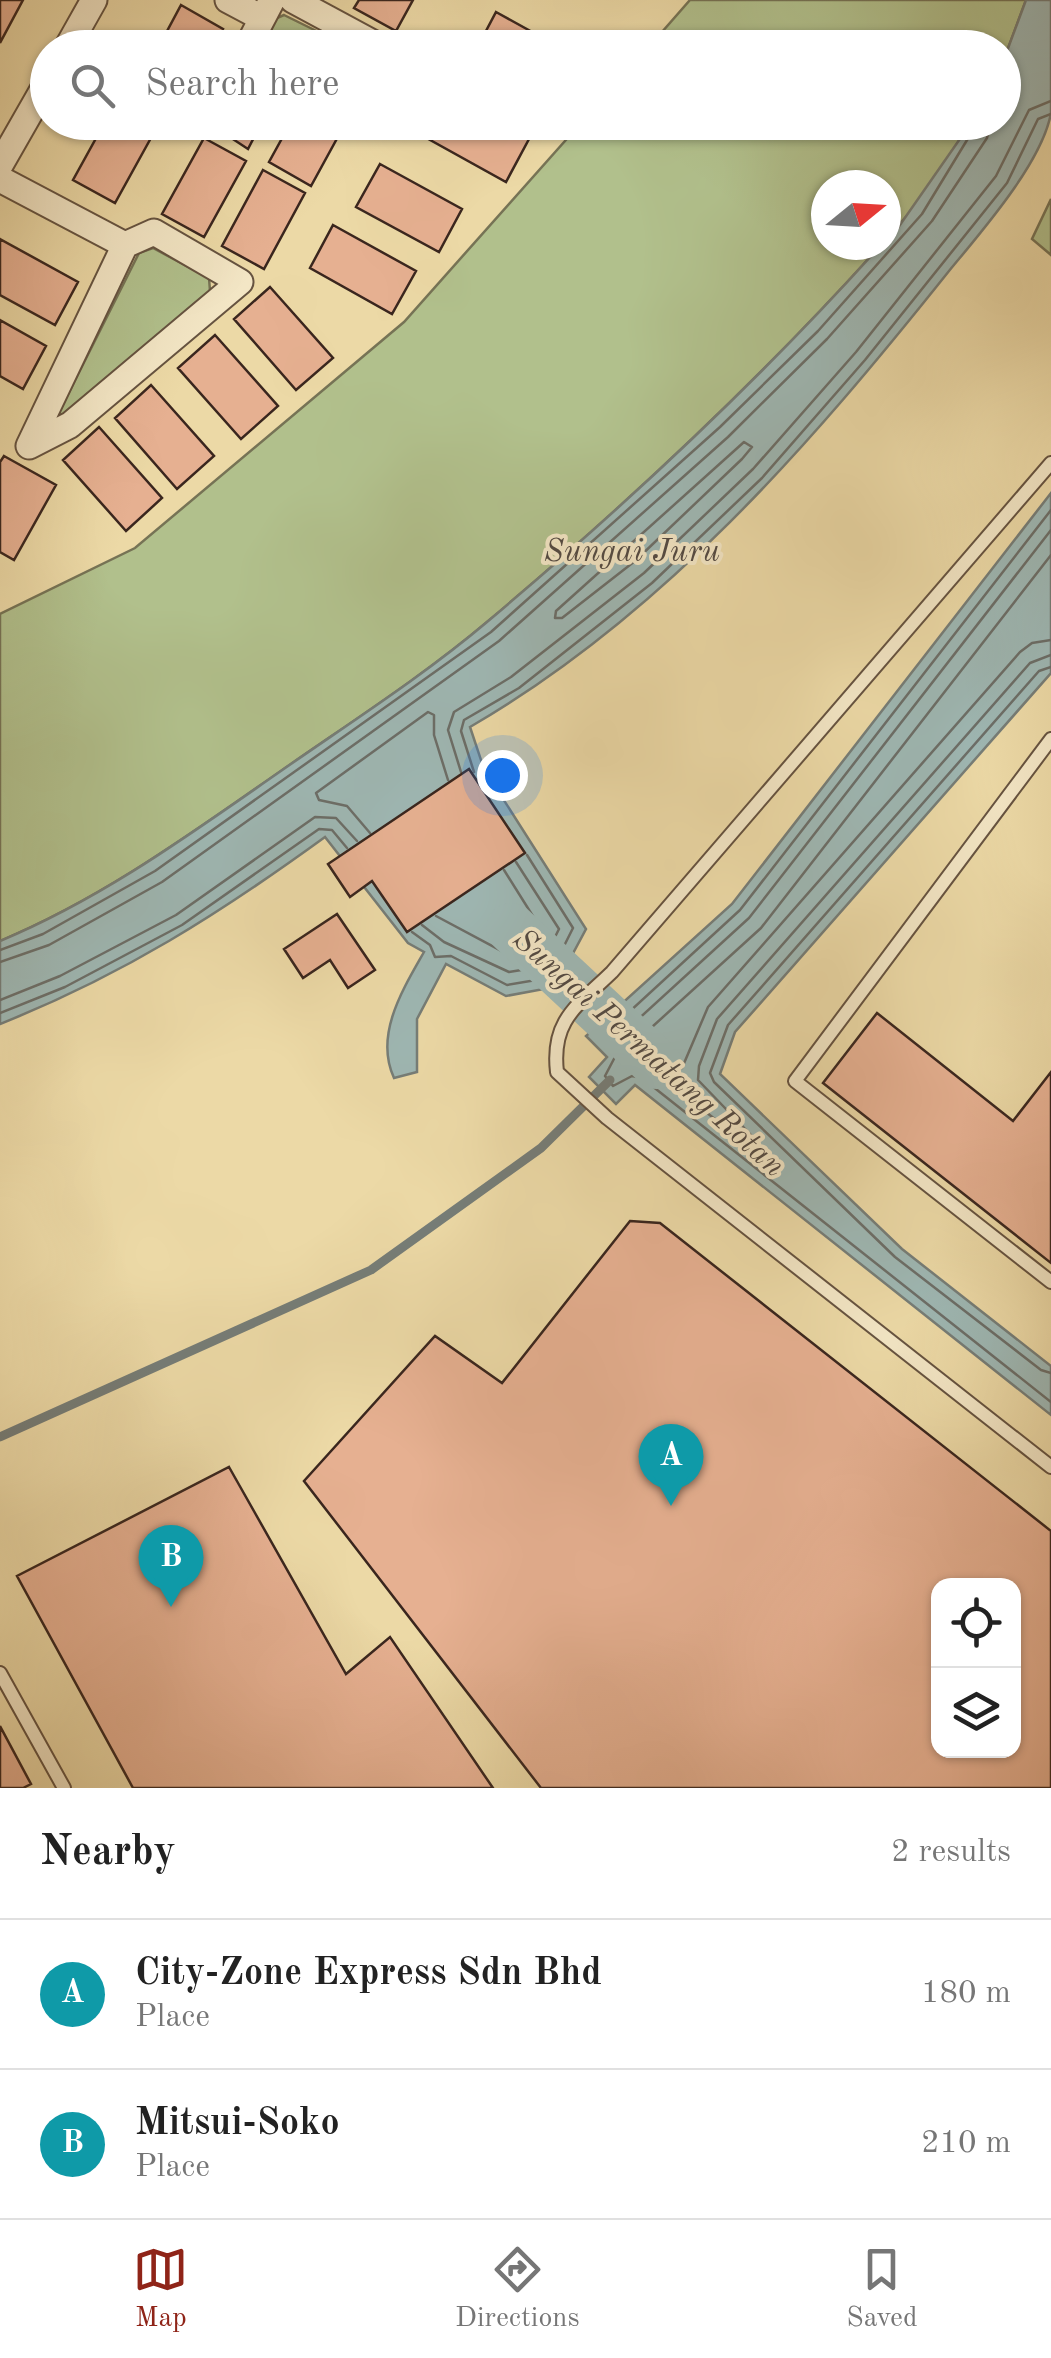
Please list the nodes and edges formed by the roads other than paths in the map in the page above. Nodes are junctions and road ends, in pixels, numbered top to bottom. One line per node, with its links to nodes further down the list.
1 (94, 0): 5 (street)
2 (228, 0): 4 (street)
3 (293, 0): 6 (street)
4 (267, 9)
5 (77, 30)
6 (349, 30)
7 (30, 105): 8 (street)
8 (7, 136): 9 (street)
9 (0, 164)
10 (0, 179): 11 (street)
11 (126, 246): 11 (street)
12 (1051, 463): 15 (lane)
13 (1051, 739): 14 (lane)
14 (1051, 1282)
15 (1051, 1467)
16 (0, 1673): 17 (lane)
17 (64, 1788)

